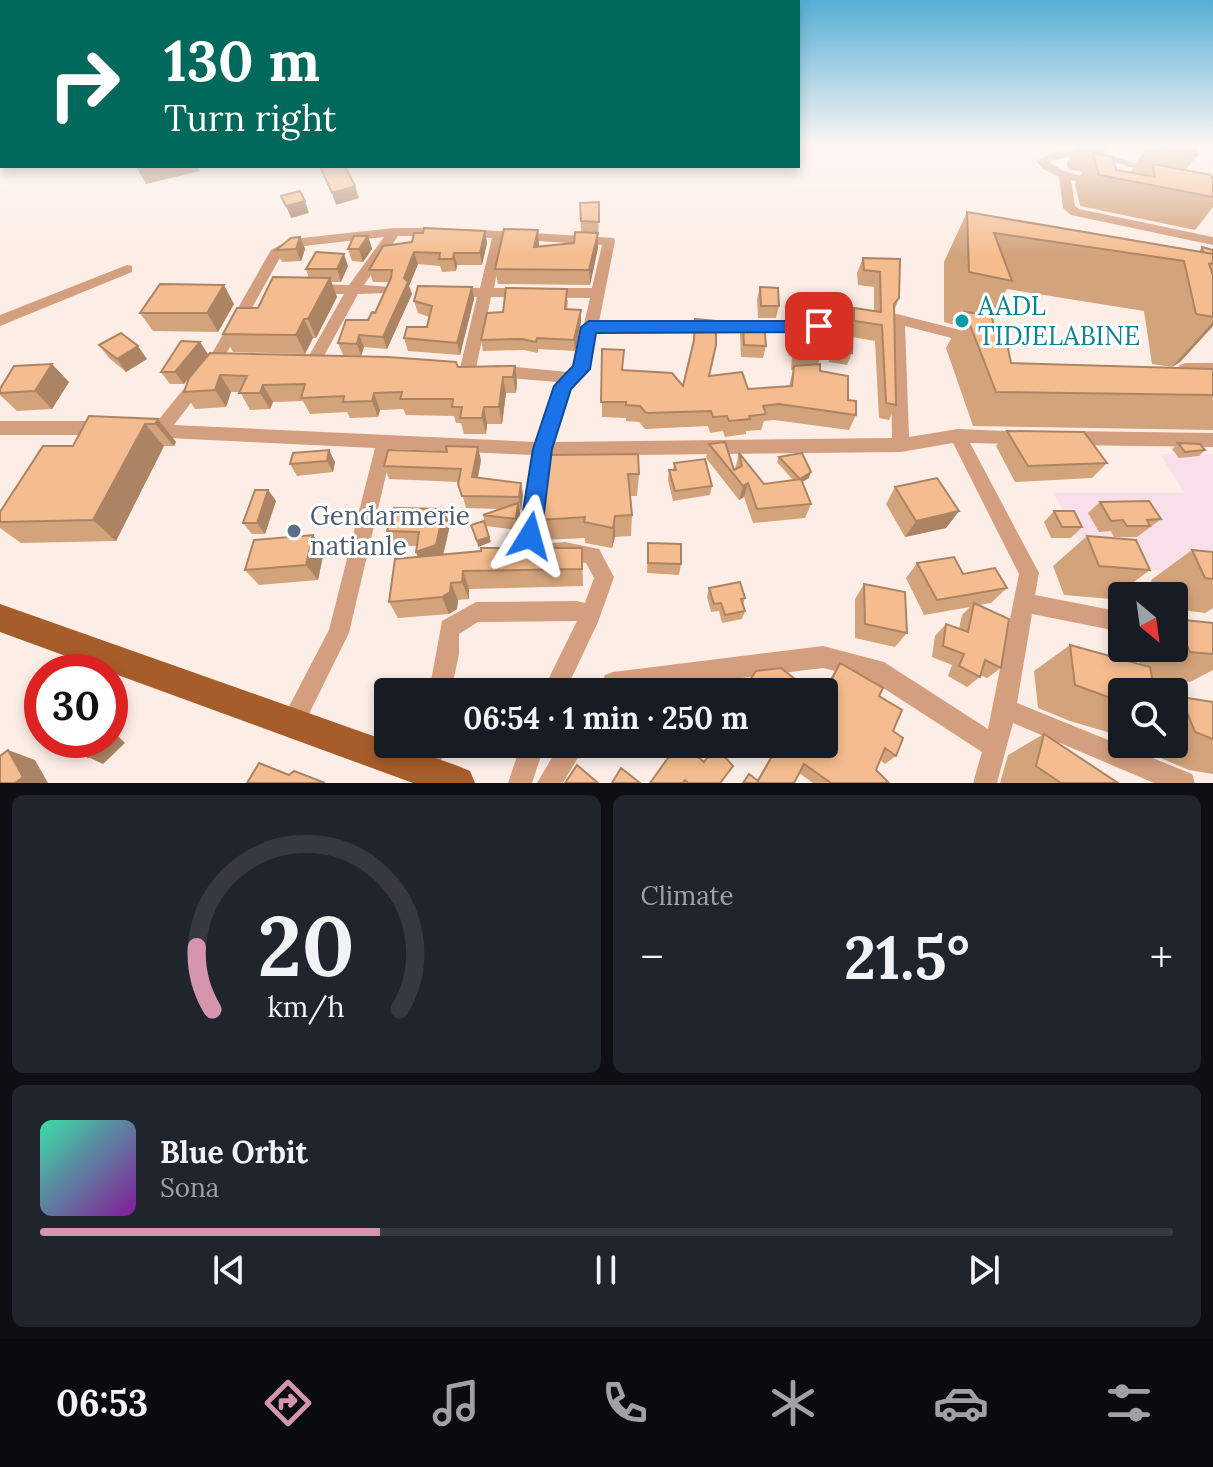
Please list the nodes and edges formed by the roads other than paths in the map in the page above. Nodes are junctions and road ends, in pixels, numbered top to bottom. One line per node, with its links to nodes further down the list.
1 (1065, 183): 6 (street)
2 (1102, 183): 3 (street)
3 (1109, 184)
4 (394, 232): 5 (street); 8 (street); 11 (street)
5 (499, 234): 14 (street); 15 (street)
6 (1213, 241)
7 (127, 269): 16 (street)
8 (258, 287): 9 (street); 25 (street)
9 (274, 287)
10 (306, 289): 11 (street)
11 (353, 290): 12 (street); 20 (street)
12 (385, 290)
13 (432, 291): 14 (street)
14 (488, 293): 15 (street); 22 (street)
15 (596, 293): 18 (street)
16 (0, 321)
17 (819, 326): 18 (street)
18 (589, 327): 22 (street)
19 (981, 351): 29 (street)
20 (314, 361)
21 (1213, 369): 23 (street)
22 (572, 378): 30 (street)
23 (1177, 382)
24 (0, 428): 25 (street)
25 (160, 430): 28 (street)
26 (958, 436): 27 (street); 29 (street); 31 (street)
27 (1213, 440)
28 (385, 443): 30 (street); 39 (street)
29 (901, 445): 30 (street)
30 (543, 449): 32 (street)
31 (1023, 602): 34 (street); 38 (street)
32 (591, 615): 35 (street); 36 (street)
33 (0, 618): 39 (main road)
34 (1108, 619)
35 (443, 678)
36 (560, 678)
37 (653, 678): 41 (street)
38 (1005, 709): 41 (street); 49 (street)
39 (292, 724): 40 (main road)
40 (374, 744)
41 (993, 746): 48 (street)
42 (431, 758): 45 (main road)
43 (528, 758): 46 (street)
44 (565, 758): 47 (street)
45 (458, 783)
46 (520, 783)
47 (549, 783)
48 (985, 783)
49 (1183, 783)

